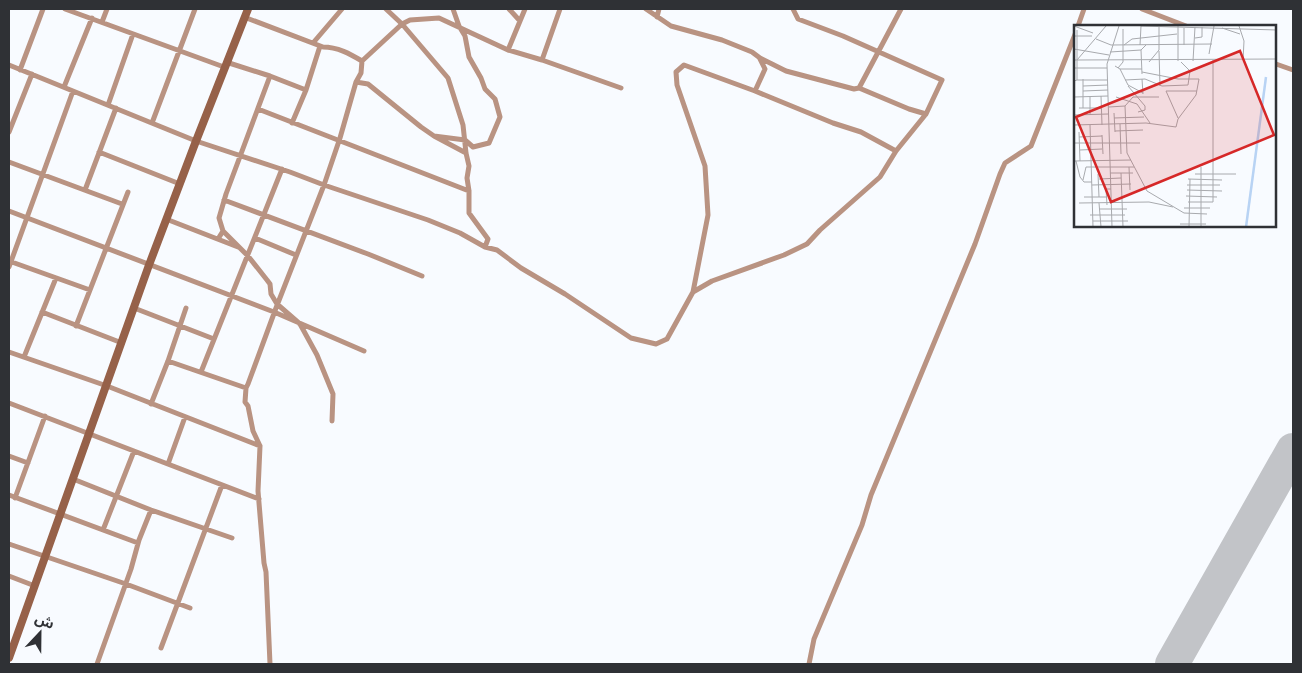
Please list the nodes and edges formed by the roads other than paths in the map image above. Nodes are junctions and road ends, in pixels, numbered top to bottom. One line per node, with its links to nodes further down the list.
1 (43, 9): 40 (street)
2 (66, 9): 20 (street)
3 (108, 9): 22 (street)
4 (195, 9): 32 (street)
5 (248, 9): 18 (main road)
6 (342, 9): 29 (street)
7 (386, 9): 23 (street)
8 (453, 9): 26 (street)
9 (509, 9): 21 (street)
10 (525, 9): 21 (street)
11 (560, 9): 35 (street)
12 (646, 9): 19 (street)
13 (660, 9): 19 (street)
14 (792, 9): 33 (street)
15 (900, 9): 33 (street)
16 (1084, 9): 24 (street)
17 (1142, 9): 25 (street)
18 (244, 17): 29 (street); 37 (main road)
19 (657, 17): 34 (street)
20 (92, 18): 22 (street); 45 (street)
21 (520, 21): 31 (street)
22 (102, 22): 27 (street)
23 (402, 24): 26 (street); 36 (street); 60 (street)
24 (1078, 25)
25 (1183, 25)
26 (460, 26): 31 (street); 60 (street)
27 (133, 34): 32 (street); 51 (street)
28 (1074, 37): 148 (street)
29 (313, 43): 30 (street)
30 (320, 46): 36 (street); 48 (street)
31 (508, 50): 35 (street)
32 (180, 51): 37 (street); 56 (street)
33 (878, 53): 47 (street); 54 (street)
34 (760, 58): 47 (street); 50 (street)
35 (542, 60): 46 (street)
36 (362, 62): 44 (street)
37 (225, 64): 43 (street); 61 (main road)
38 (1277, 64): 41 (street)
39 (9, 65): 40 (street)
40 (20, 70): 42 (street)
41 (1293, 70)
42 (32, 74): 45 (street); 55 (street)
43 (270, 76): 48 (street); 53 (street)
44 (356, 82): 59 (street); 62 (street)
45 (64, 88): 49 (street)
46 (620, 88)
47 (859, 88): 54 (street)
48 (306, 90): 57 (street)
49 (73, 91): 51 (street); 69 (street)
50 (755, 91): 63 (street); 95 (street)
51 (108, 106): 52 (street)
52 (116, 108): 56 (street); 64 (street)
53 (258, 109): 57 (street); 66 (street)
54 (926, 114): 63 (street)
55 (10, 123): 58 (street)
56 (152, 123): 61 (street)
57 (292, 123): 62 (street)
58 (9, 132)
59 (434, 136): 60 (street); 65 (street)
60 (465, 140): 65 (street)
61 (196, 141): 66 (street); 70 (main road)
62 (339, 142): 71 (street); 73 (street)
63 (896, 151): 95 (street)
64 (99, 152): 70 (street); 72 (street)
65 (466, 153): 73 (street)
66 (241, 156): 68 (street); 75 (street)
67 (9, 162): 69 (street)
68 (282, 169): 71 (street); 78 (street)
69 (42, 175): 72 (street); 79 (street)
70 (180, 184): 80 (main road)
71 (324, 185): 82 (street); 85 (street)
72 (85, 190): 76 (street)
73 (469, 191): 85 (street)
74 (128, 192): 76 (street)
75 (224, 200): 78 (street); 81 (street)
76 (122, 204): 86 (street)
77 (9, 211): 79 (street)
78 (264, 215): 82 (street); 83 (street)
79 (27, 218): 86 (street); 90 (street)
80 (166, 219): 84 (street); 91 (main road)
81 (223, 231): 84 (street); 87 (street)
82 (306, 231): 89 (street); 92 (street)
83 (255, 238): 88 (street); 89 (street)
84 (218, 240): 87 (street)
85 (485, 247): 95 (street)
86 (106, 248): 91 (street); 94 (street)
87 (240, 248): 88 (street)
88 (248, 254): 96 (street); 97 (street)
89 (296, 255): 97 (street)
90 (9, 263): 93 (street)
91 (149, 265): 96 (street); 98 (main road)
92 (422, 276)
93 (56, 278): 94 (street); 100 (street)
94 (90, 290): 103 (street)
95 (693, 292)
96 (231, 296): 101 (street); 105 (street)
97 (277, 304): 101 (street); 102 (street)
98 (134, 308): 104 (street); 106 (main road)
99 (186, 308): 104 (street)
100 (42, 312): 103 (street); 109 (street)
101 (274, 312): 102 (street); 113 (street)
102 (300, 324): 107 (street); 118 (street)
103 (76, 326): 106 (street)
104 (179, 326): 105 (street); 110 (street)
105 (214, 339): 111 (street)
106 (122, 343): 112 (main road)
107 (364, 351)
108 (9, 352): 109 (street)
109 (24, 357): 112 (street)
110 (168, 361): 111 (street); 115 (street)
111 (201, 372): 113 (street)
112 (107, 386): 115 (street); 119 (main road)
113 (246, 388): 120 (street)
114 (9, 403): 116 (street)
115 (151, 404): 117 (street)
116 (45, 416): 119 (street); 123 (street)
117 (185, 417): 120 (street); 124 (street)
118 (332, 421)
119 (90, 434): 121 (street); 125 (main road)
120 (260, 446): 130 (street)
121 (134, 450): 124 (street); 128 (street)
122 (9, 456): 123 (street)
123 (28, 463): 129 (street)
124 (168, 464): 126 (street)
125 (73, 479): 128 (street); 132 (main road)
126 (222, 485): 130 (street); 133 (street)
127 (9, 495): 129 (street)
128 (116, 496): 131 (street); 134 (street)
129 (15, 498): 132 (street)
130 (259, 499): 147 (street)
131 (151, 510): 133 (street); 136 (street)
132 (61, 514): 134 (street); 138 (main road)
133 (204, 529): 135 (street); 142 (street)
134 (103, 530): 136 (street)
135 (232, 538)
136 (138, 543): 140 (street)
137 (9, 544): 138 (street)
138 (45, 558): 140 (street); 141 (main road)
139 (9, 576): 141 (street)
140 (126, 584): 142 (street); 146 (street)
141 (35, 586): 145 (main road)
142 (177, 604): 143 (street); 144 (street)
143 (190, 608)
144 (161, 648)
145 (9, 658)
146 (97, 664)
147 (270, 664)
148 (809, 664)

